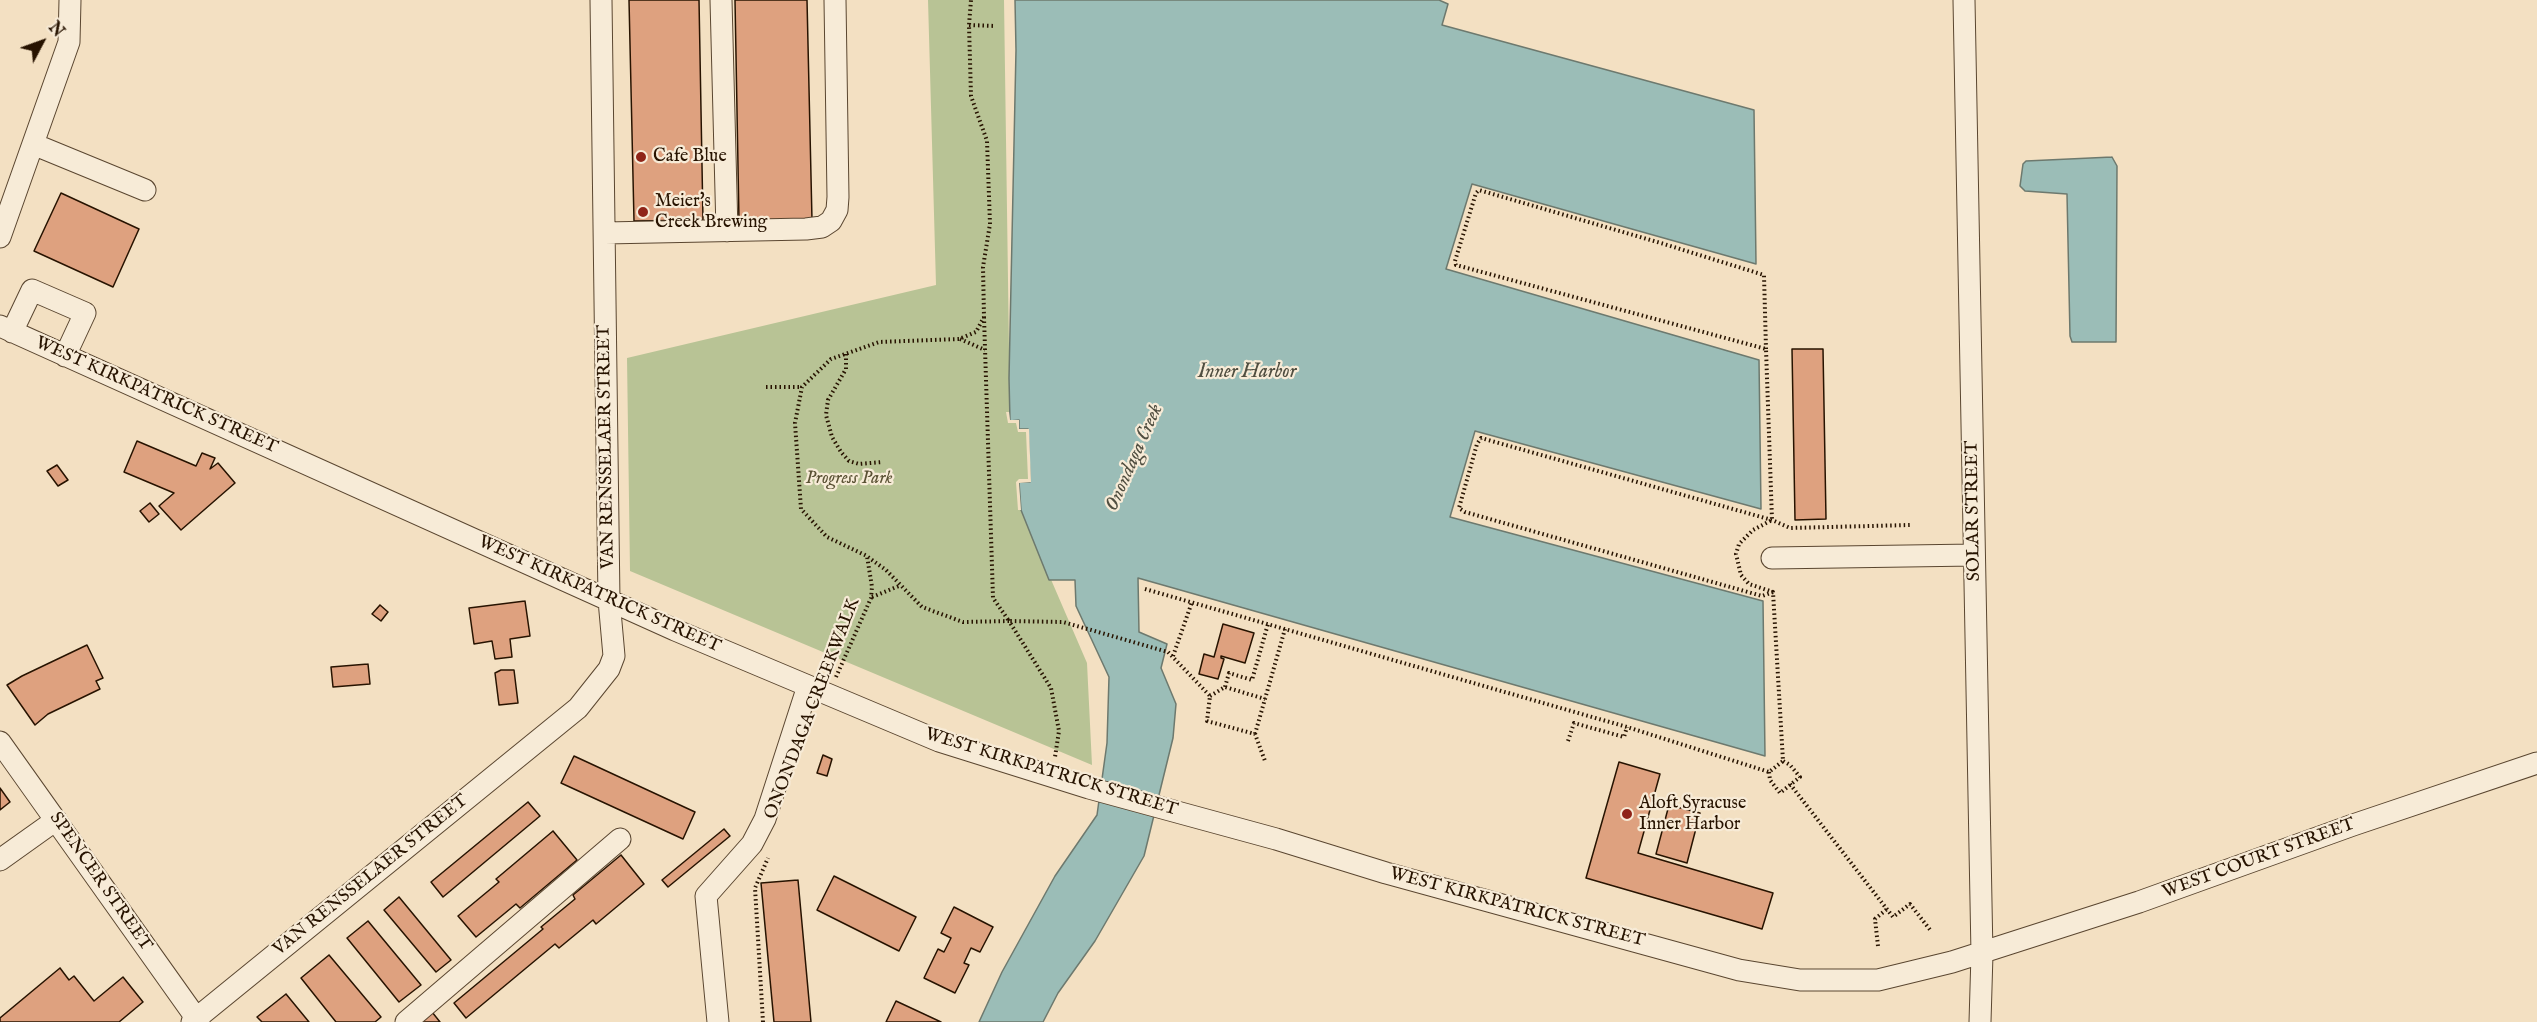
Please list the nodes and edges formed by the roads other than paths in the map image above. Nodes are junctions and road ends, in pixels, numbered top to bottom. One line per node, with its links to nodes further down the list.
1 (70, 0): 6 (street)
2 (601, 0): 9 (street, VAN RENSSELAER STREET)
3 (721, 0): 8 (street)
4 (834, 0): 8 (street)
5 (1964, 0): 13 (street, SOLAR STREET)
6 (33, 144): 7 (street); 10 (street)
7 (145, 190)
8 (727, 231): 9 (street)
9 (605, 233): 15 (street, VAN RENSSELAER STREET)
10 (0, 237)
11 (6, 329): 12 (street, WEST KIRKPATRICK STREET); 12 (street)
12 (65, 356): 15 (street, WEST KIRKPATRICK STREET)
13 (1974, 555): 14 (street); 22 (street, SOLAR STREET)
14 (1772, 558)
15 (609, 600): 16 (street, WEST KIRKPATRICK STREET); 23 (street, VAN RENSSELAER STREET)
16 (808, 686): 22 (street, WEST KIRKPATRICK STREET); 25 (street)
17 (0, 741): 19 (street, SPENCER STREET)
18 (2537, 763): 22 (street, WEST COURT STREET)
19 (56, 820): 21 (street); 23 (street, SPENCER STREET)
20 (620, 839): 24 (street)
21 (0, 860)
22 (1982, 954): 26 (street, SOLAR STREET)
23 (196, 1021)
24 (406, 1022)
25 (718, 1022)
26 (1980, 1022)

